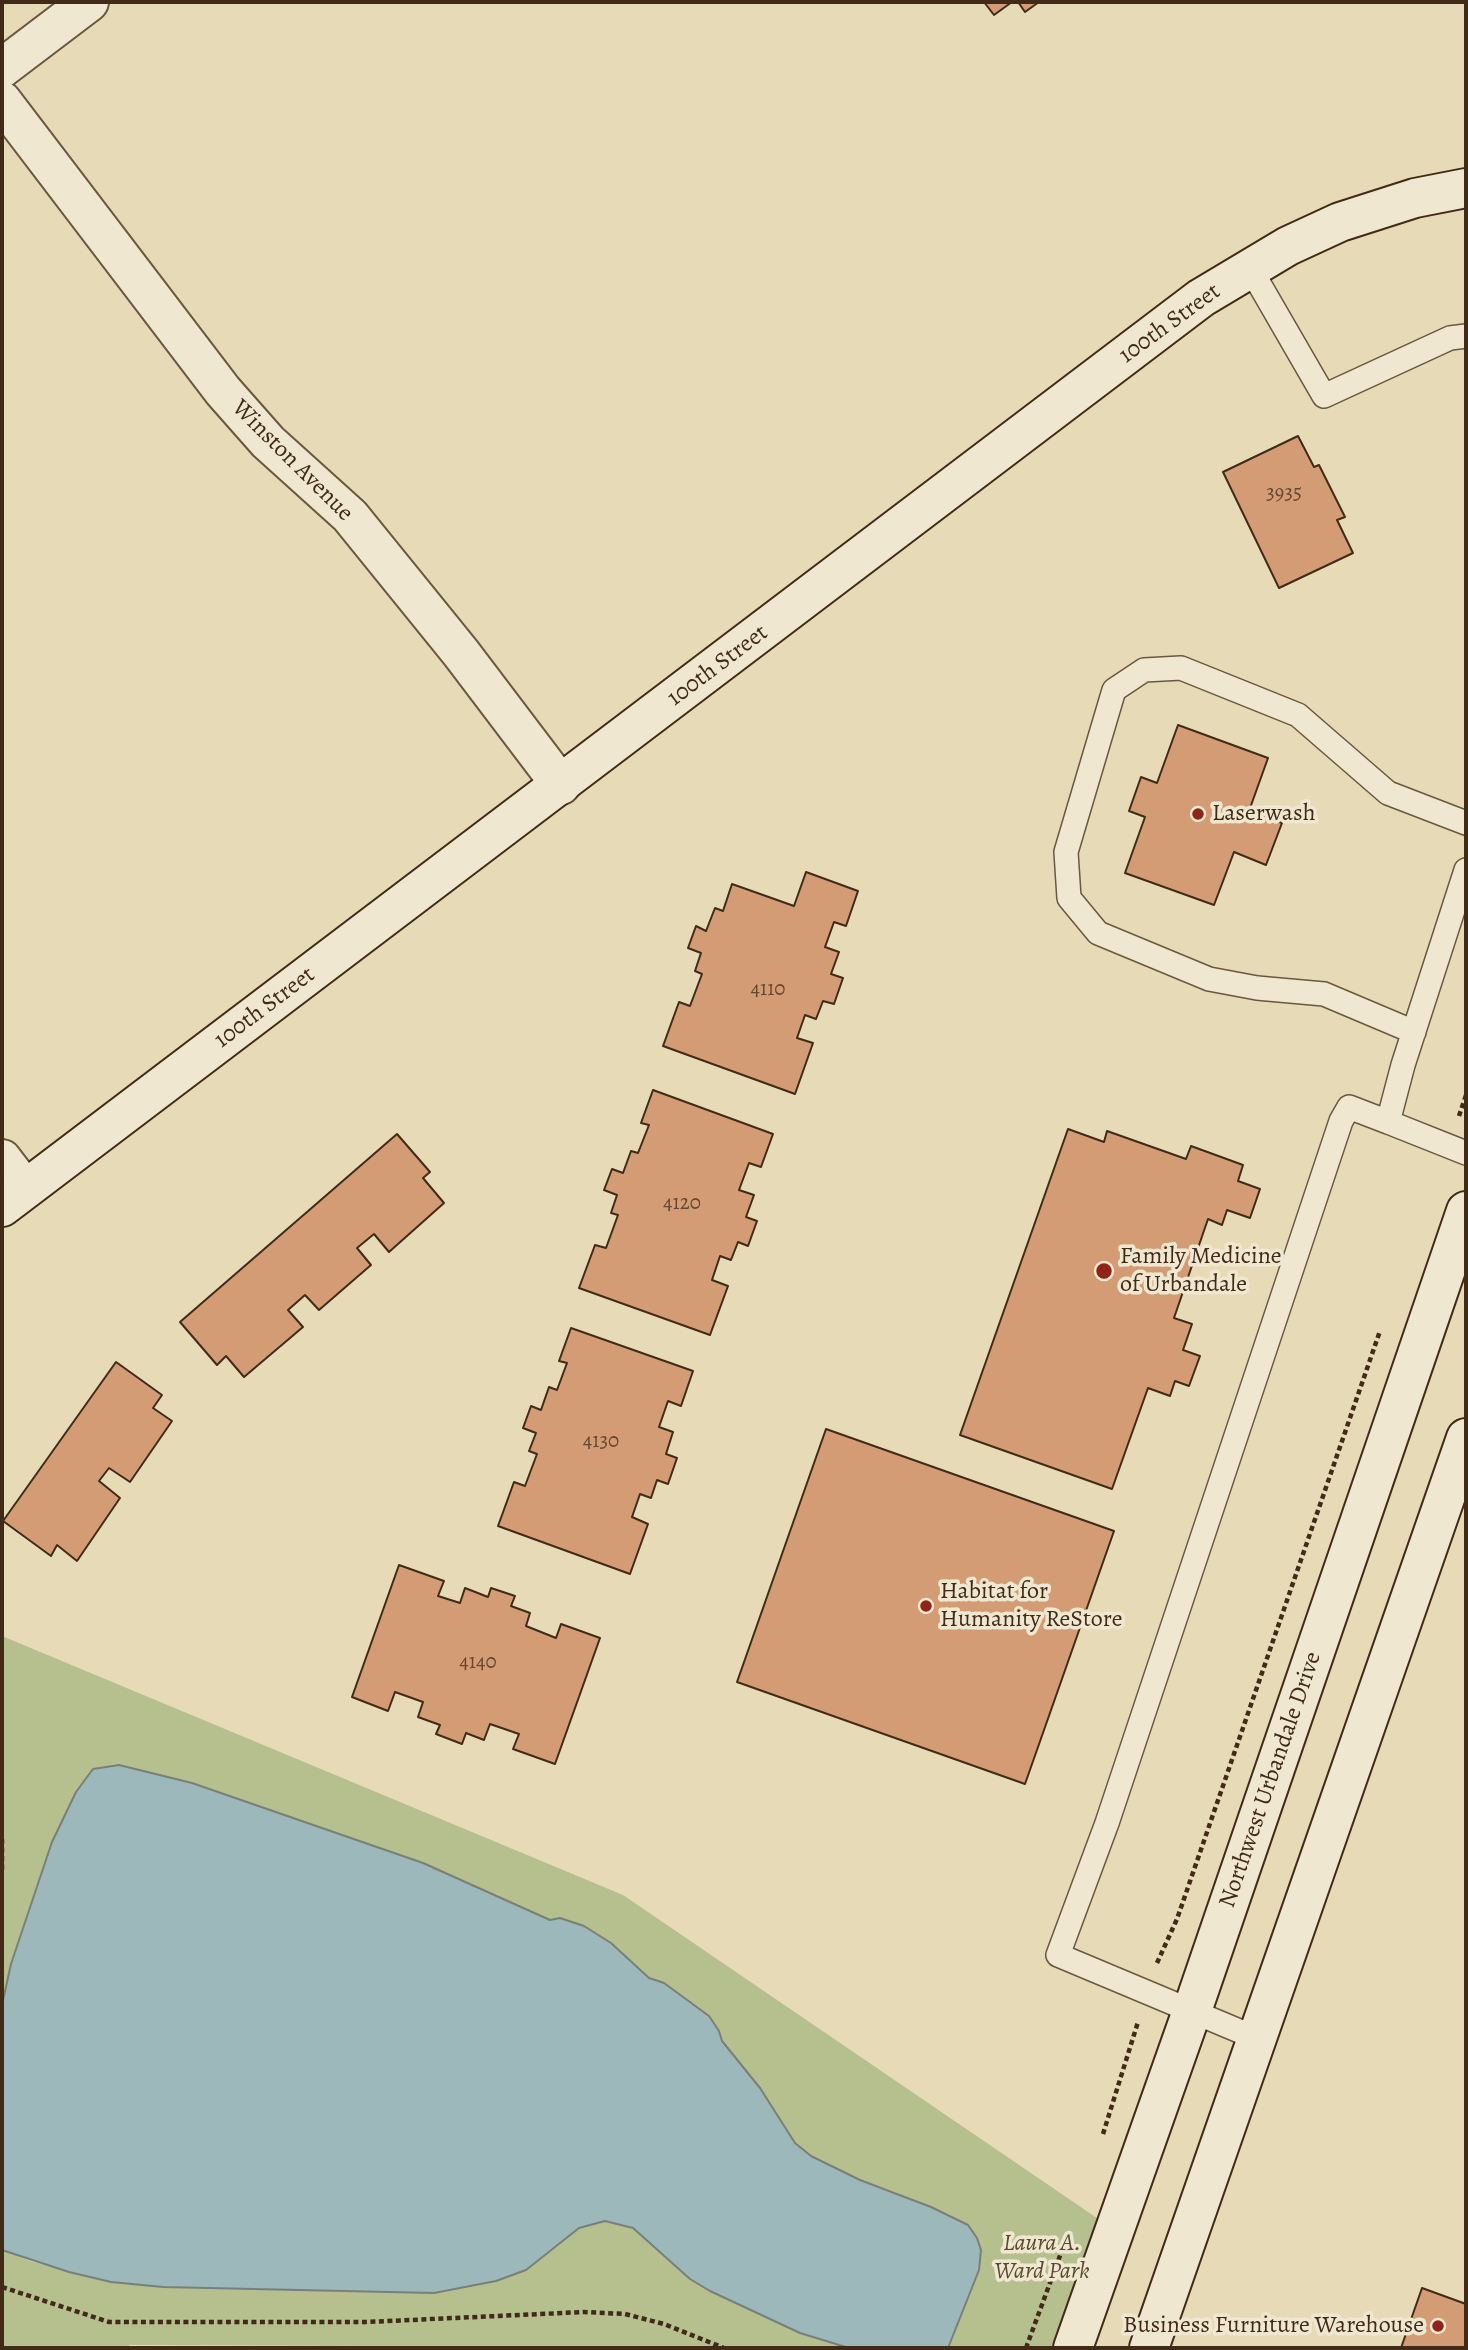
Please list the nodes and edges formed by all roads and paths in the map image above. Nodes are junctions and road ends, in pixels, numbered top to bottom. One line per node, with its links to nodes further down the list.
1 (89, 2): 2 (street)
2 (2, 68)
3 (2, 101): 7 (street, Winston Avenue)
4 (1466, 188): 5 (street, 100th Street)
5 (1250, 268): 6 (lane); 7 (street, 100th Street)
6 (1466, 336)
7 (561, 785): 15 (street, 100th Street)
8 (1466, 823): 10 (lane)
9 (1466, 870): 10 (lane)
10 (1413, 1032): 12 (lane)
11 (1466, 1096): 13 (path)
12 (1388, 1122): 13 (lane); 21 (lane)
13 (1458, 1149)
14 (2, 1159): 15 (street)
15 (13, 1198)
16 (1466, 1211): 22 (street, Northwest Urbandale Drive)
17 (1383, 1321): 21 (path)
18 (1466, 1438): 23 (street)
19 (2, 1839): 20 (path)
20 (2, 1871)
21 (1148, 1993): 22 (lane); 24 (path)
22 (1192, 2011): 23 (lane); 29 (street, Northwest Urbandale Drive)
23 (1255, 2038): 30 (street)
24 (1101, 2143)
25 (1068, 2233): 28 (path)
26 (2, 2287): 27 (path)
27 (724, 2348)
28 (1026, 2348)
29 (1073, 2348)
30 (1149, 2348)

